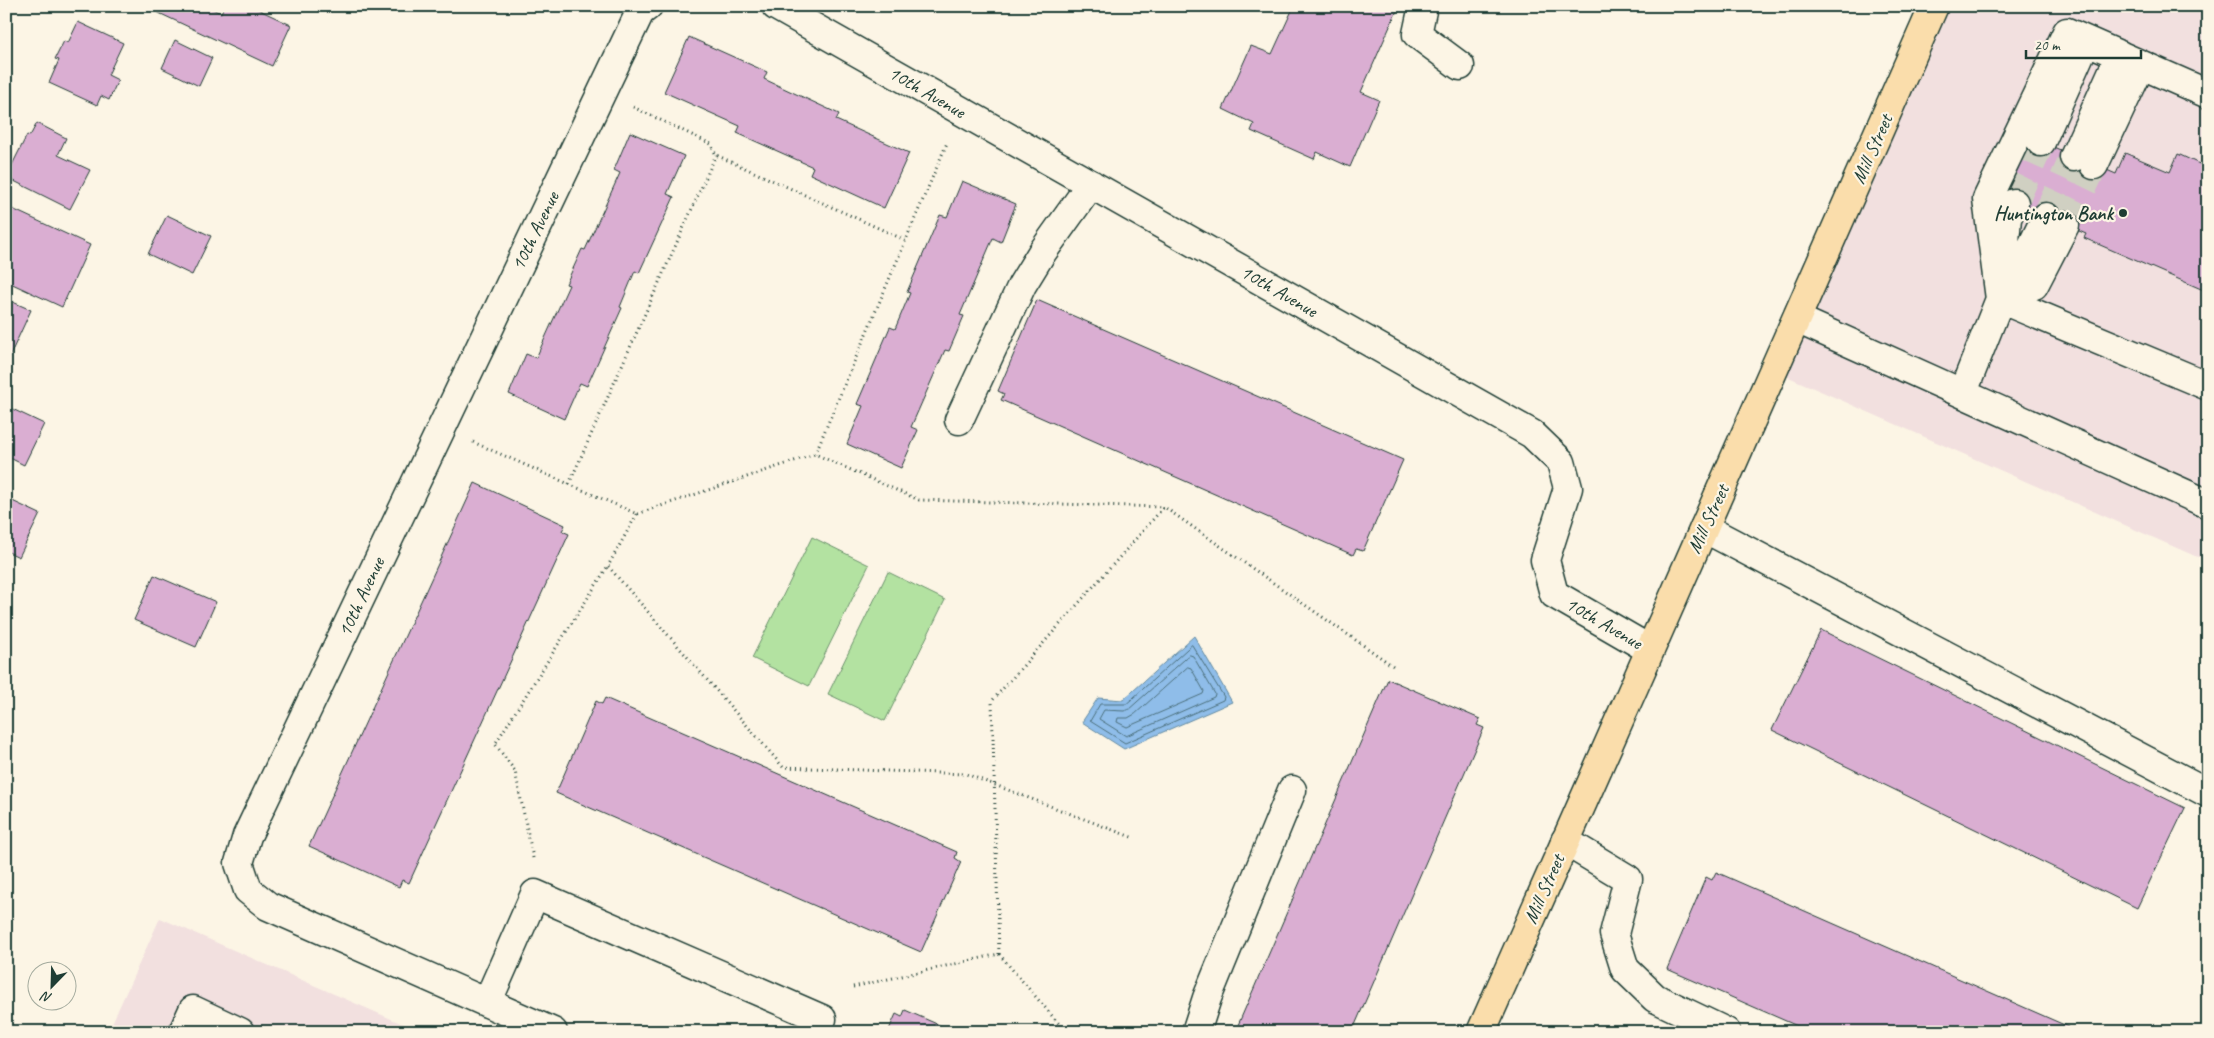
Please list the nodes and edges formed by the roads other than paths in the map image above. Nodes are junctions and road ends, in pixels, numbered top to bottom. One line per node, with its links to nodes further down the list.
1 (648, 6): 20 (lane, 10th Avenue)
2 (776, 6): 8 (lane, 10th Avenue)
3 (1423, 6): 6 (lane)
4 (1934, 6): 10 (main road, Mill Street)
5 (2113, 52): 5 (lane); 7 (lane); 9 (lane)
6 (1460, 66)
7 (2208, 94)
8 (1091, 184): 13 (lane); 16 (lane, 10th Avenue)
9 (2000, 299): 9 (lane); 11 (lane); 12 (lane)
10 (1797, 319): 12 (lane); 15 (main road, Mill Street)
11 (2208, 386)
12 (1963, 392): 14 (lane)
13 (960, 420)
14 (2208, 504)
15 (1704, 528): 16 (main road, Mill Street); 18 (lane)
16 (1650, 650): 19 (main road, Mill Street)
17 (1292, 790): 25 (lane)
18 (2208, 794)
19 (1565, 841): 26 (main road, Mill Street); 27 (lane)
20 (487, 1003): 23 (lane, 10th Avenue); 24 (lane)
21 (183, 1032): 22 (lane)
22 (240, 1032)
23 (552, 1032)
24 (816, 1032)
25 (1196, 1032)
26 (1481, 1032)
27 (1726, 1032)

